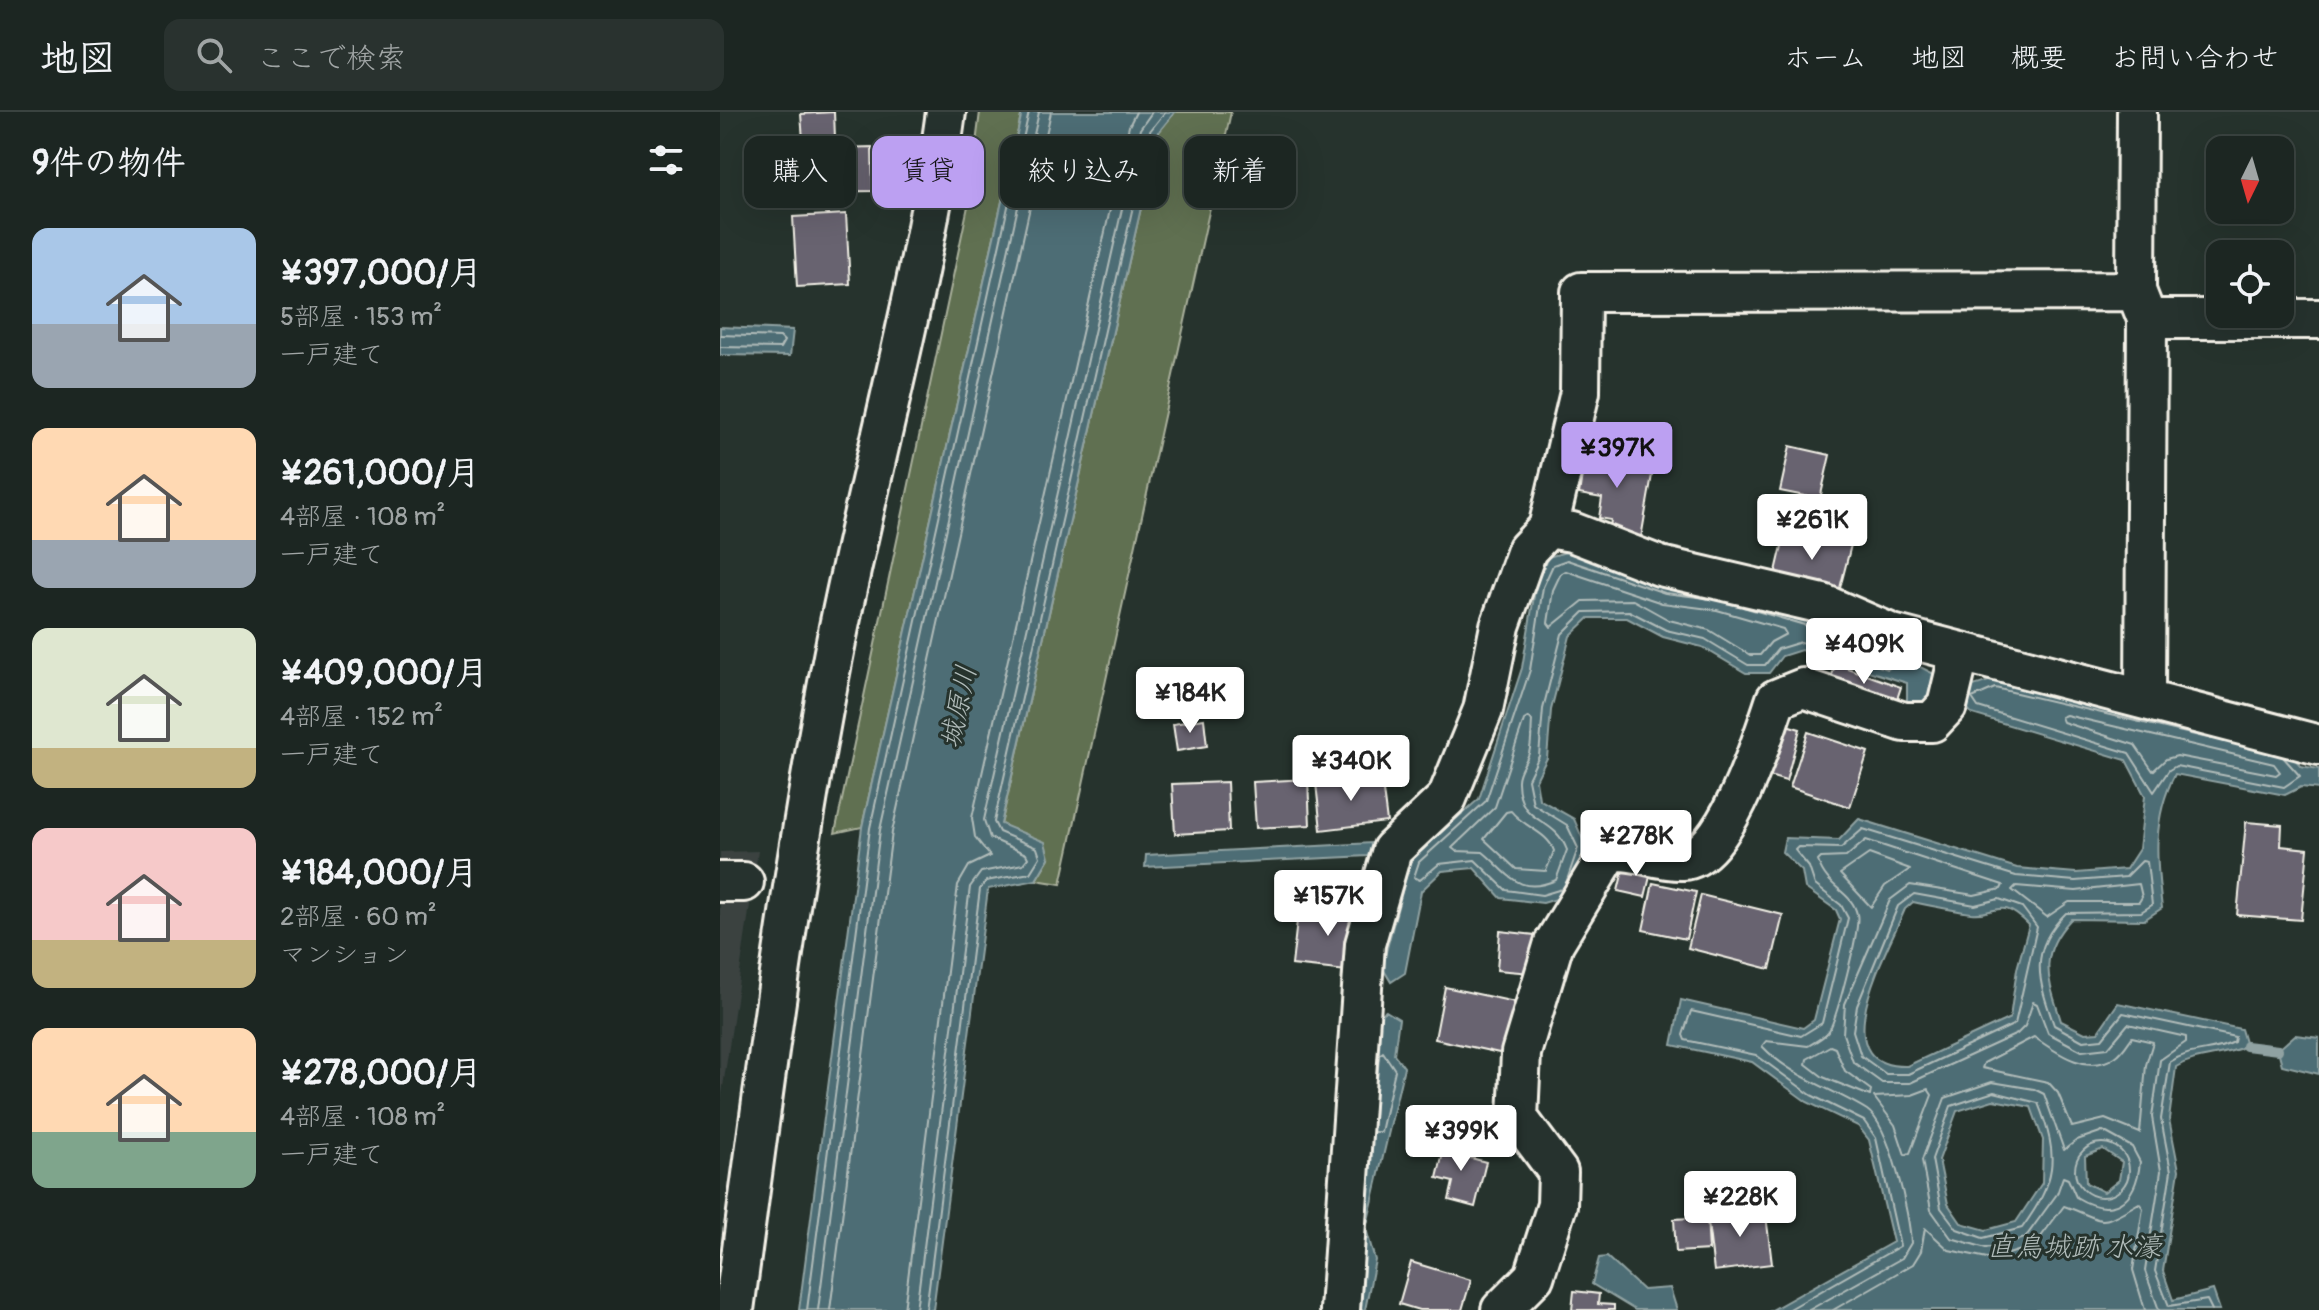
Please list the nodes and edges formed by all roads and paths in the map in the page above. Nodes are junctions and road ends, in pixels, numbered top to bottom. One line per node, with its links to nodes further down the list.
1 (946, 112): 9 (street)
2 (2137, 112): 3 (street)
3 (2142, 305): 4 (street); 5 (street); 7 (street)
4 (2319, 319)
5 (1548, 528): 6 (street); 10 (street)
6 (1954, 678): 7 (street); 11 (street)
7 (2145, 698): 8 (street)
8 (2319, 745)
9 (734, 1310)
10 (1340, 1310)
11 (1501, 1310)

